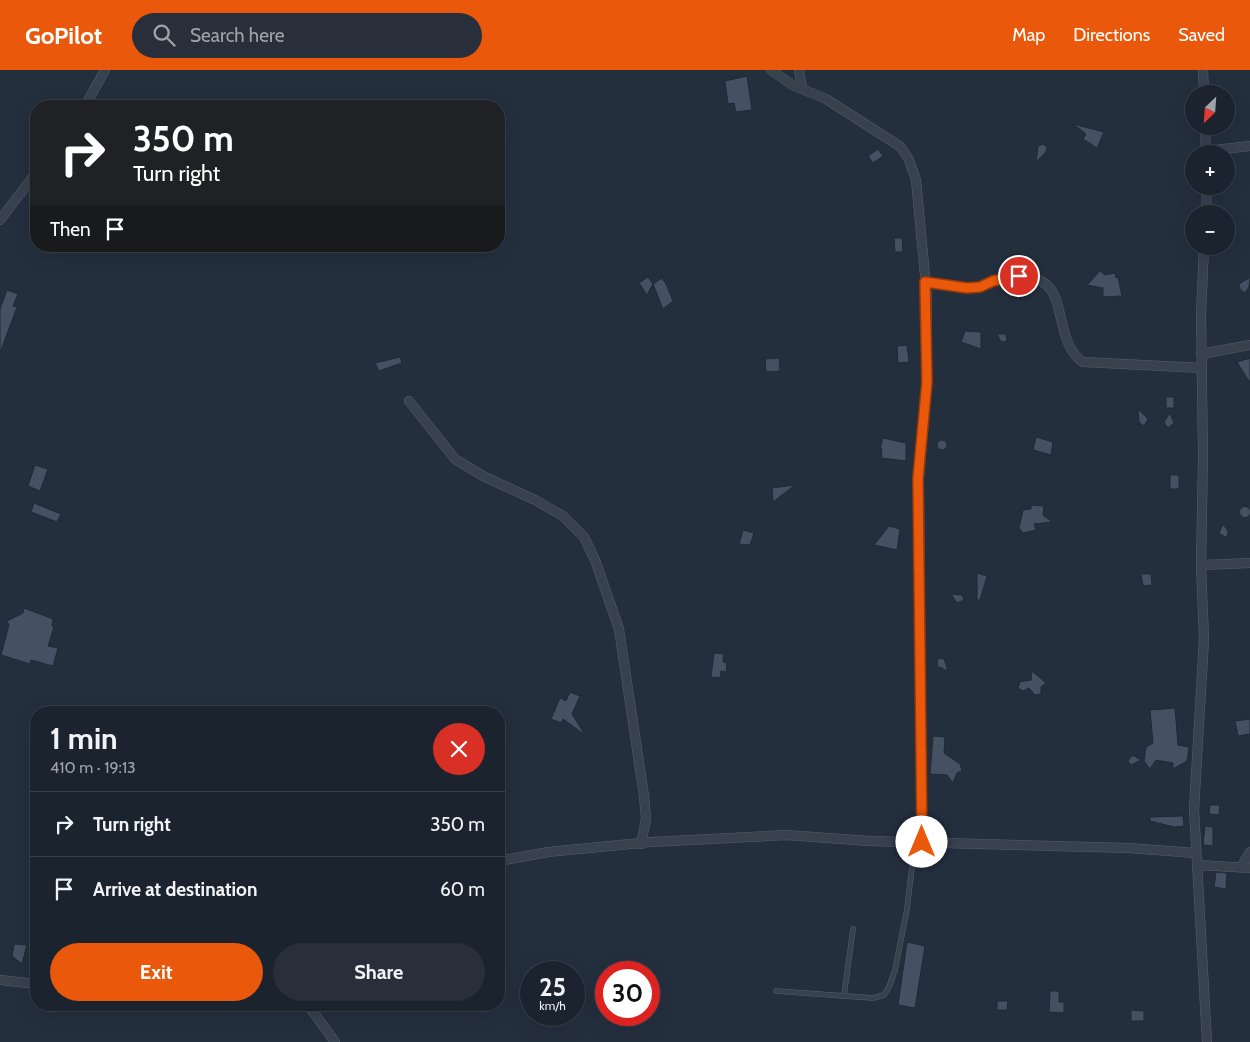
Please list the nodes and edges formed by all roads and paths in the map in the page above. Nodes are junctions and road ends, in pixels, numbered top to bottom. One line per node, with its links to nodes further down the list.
1 (105, 70): 7 (street)
2 (771, 70): 6 (street)
3 (799, 70): 6 (street)
4 (1203, 70): 5 (street)
5 (1204, 85)
6 (802, 89): 13 (street)
7 (88, 100)
8 (1250, 146): 9 (street)
9 (1235, 148)
10 (30, 181): 11 (street)
11 (0, 219)
12 (1204, 255): 15 (street)
13 (925, 282): 16 (street); 20 (street)
14 (1250, 345): 15 (street)
15 (1201, 354): 16 (street)
16 (1202, 368): 19 (street)
17 (409, 401): 21 (street)
18 (1250, 563): 19 (street)
19 (1201, 565): 23 (street)
20 (918, 842): 21 (street); 23 (street); 31 (lane)
21 (641, 844): 24 (street)
22 (1250, 852): 26 (street)
23 (1196, 854): 25 (street)
24 (505, 860)
25 (1198, 865): 26 (street); 34 (street)
26 (1245, 868)
27 (853, 929): 31 (lane)
28 (0, 980): 29 (street)
29 (30, 983)
30 (776, 991): 31 (lane)
31 (844, 996)
32 (312, 1011): 33 (street)
33 (335, 1042)
34 (1207, 1042)

